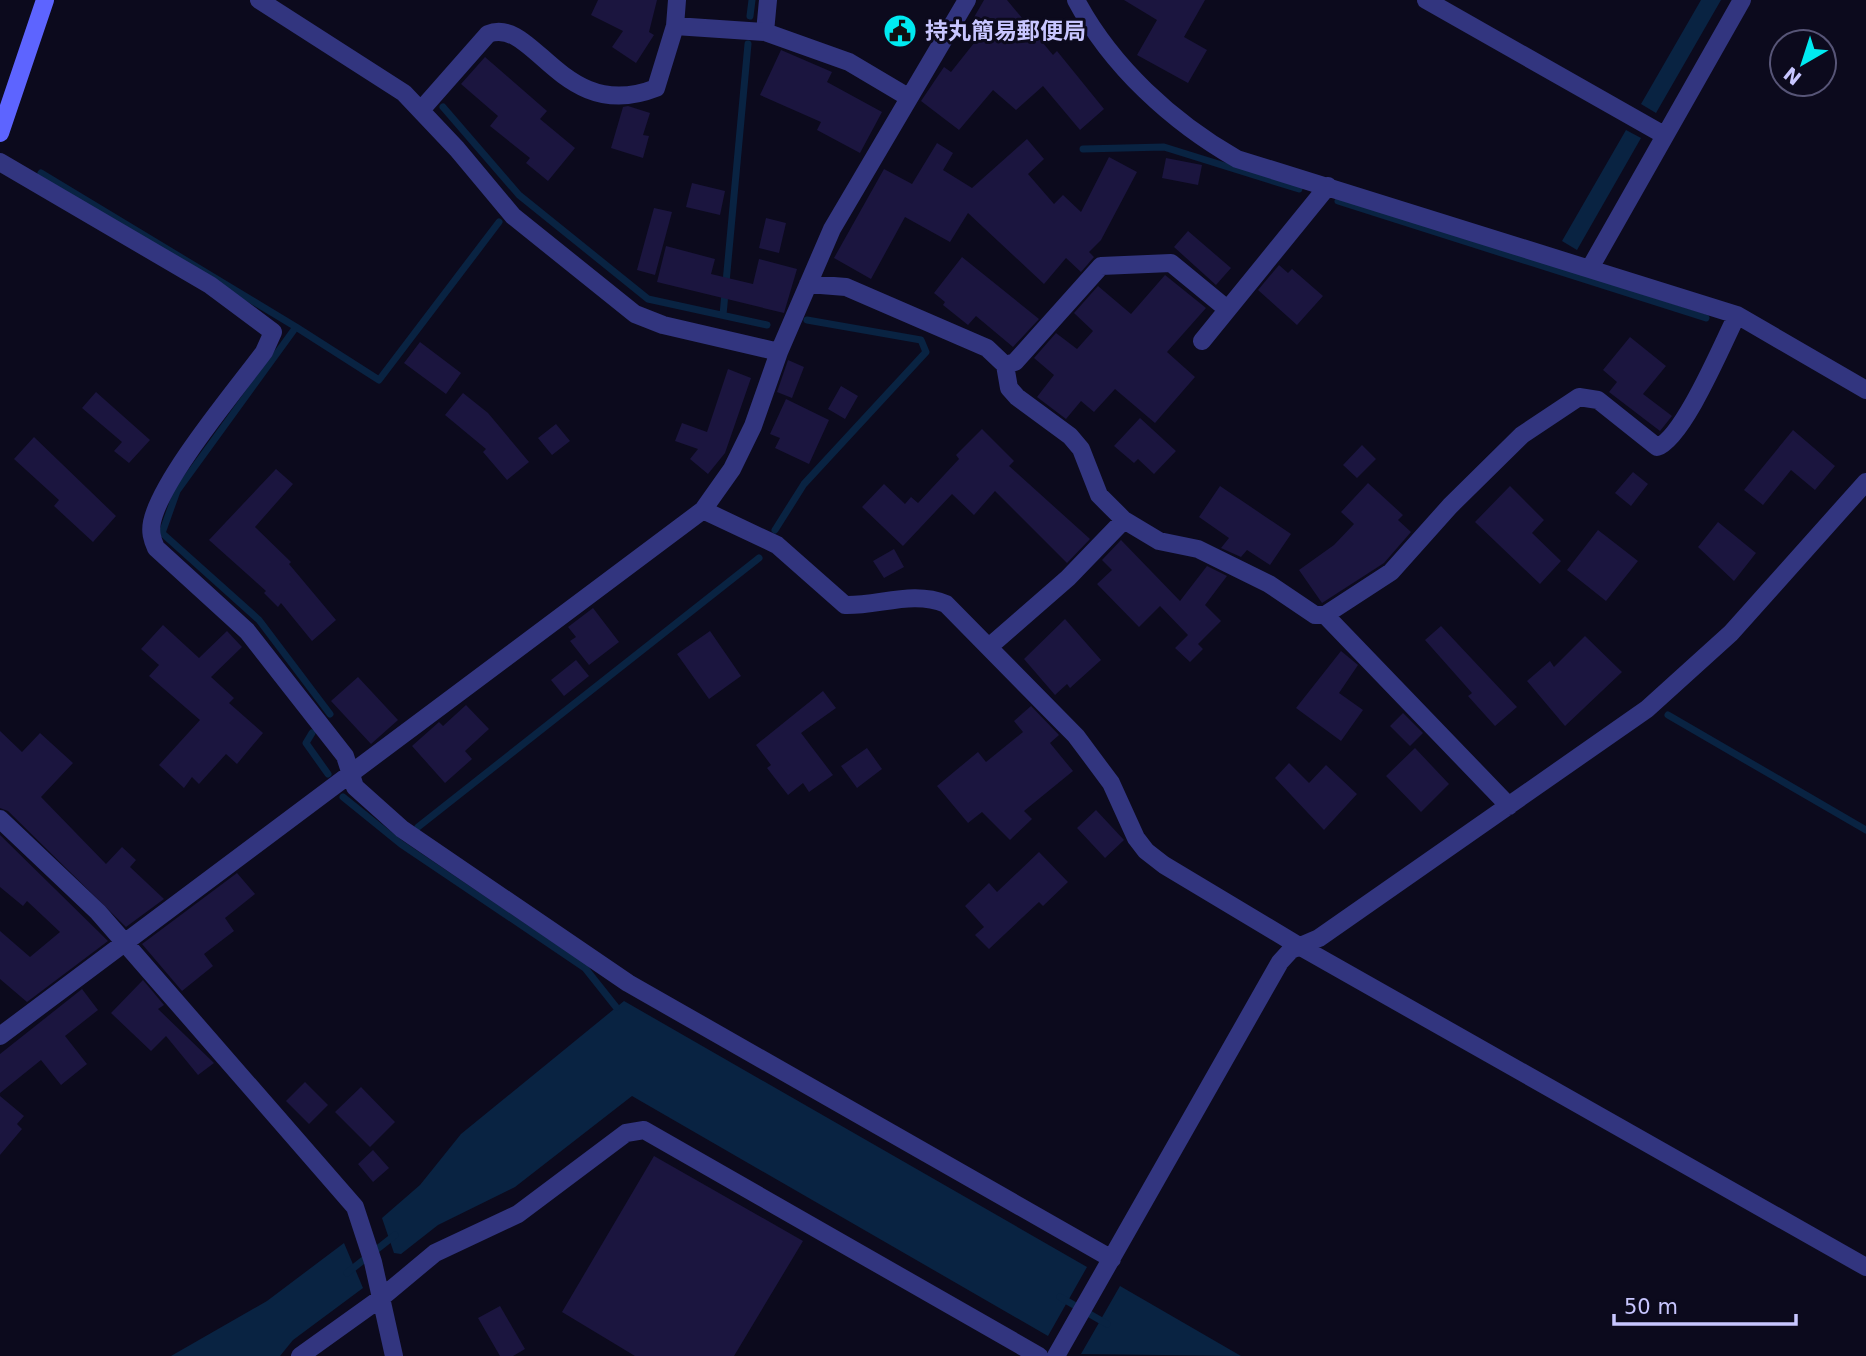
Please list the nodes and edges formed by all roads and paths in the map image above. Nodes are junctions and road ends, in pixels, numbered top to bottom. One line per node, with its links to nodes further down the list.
1 (45, 0): 13 (main road)
2 (259, 0): 12 (street)
3 (677, 0): 9 (street)
4 (768, 0): 10 (street)
5 (967, 0): 11 (street)
6 (1076, 0): 16 (street)
7 (1426, 0): 14 (street)
8 (1742, 0): 14 (street)
9 (675, 26): 10 (street); 12 (street)
10 (765, 32): 11 (street)
11 (908, 97): 18 (street)
12 (421, 110): 22 (street)
13 (0, 133)
14 (1664, 135): 17 (street)
15 (0, 162): 30 (street)
16 (1328, 186): 17 (street); 19 (street)
17 (1590, 268): 20 (street)
18 (808, 284): 22 (street); 23 (street)
19 (1227, 309): 21 (street); 23 (street)
20 (1737, 315): 24 (street); 28 (street)
21 (1202, 341)
22 (779, 352): 26 (street)
23 (1005, 365): 27 (street)
24 (1866, 390)
25 (1866, 482): 31 (street)
26 (703, 510): 29 (street); 30 (street)
27 (1124, 520): 28 (street); 29 (street)
28 (1325, 615): 31 (street)
29 (990, 646): 34 (street)
30 (350, 773): 33 (street); 36 (street)
31 (1509, 806): 34 (street)
32 (0, 819): 33 (street)
33 (126, 944): 35 (street); 38 (street)
34 (1299, 946): 36 (street); 37 (street)
35 (0, 1036)
36 (1112, 1259): 42 (street)
37 (1866, 1267)
38 (381, 1298): 39 (street); 40 (street); 41 (street)
39 (300, 1356)
40 (394, 1356)
41 (1039, 1356)
42 (1056, 1356)

